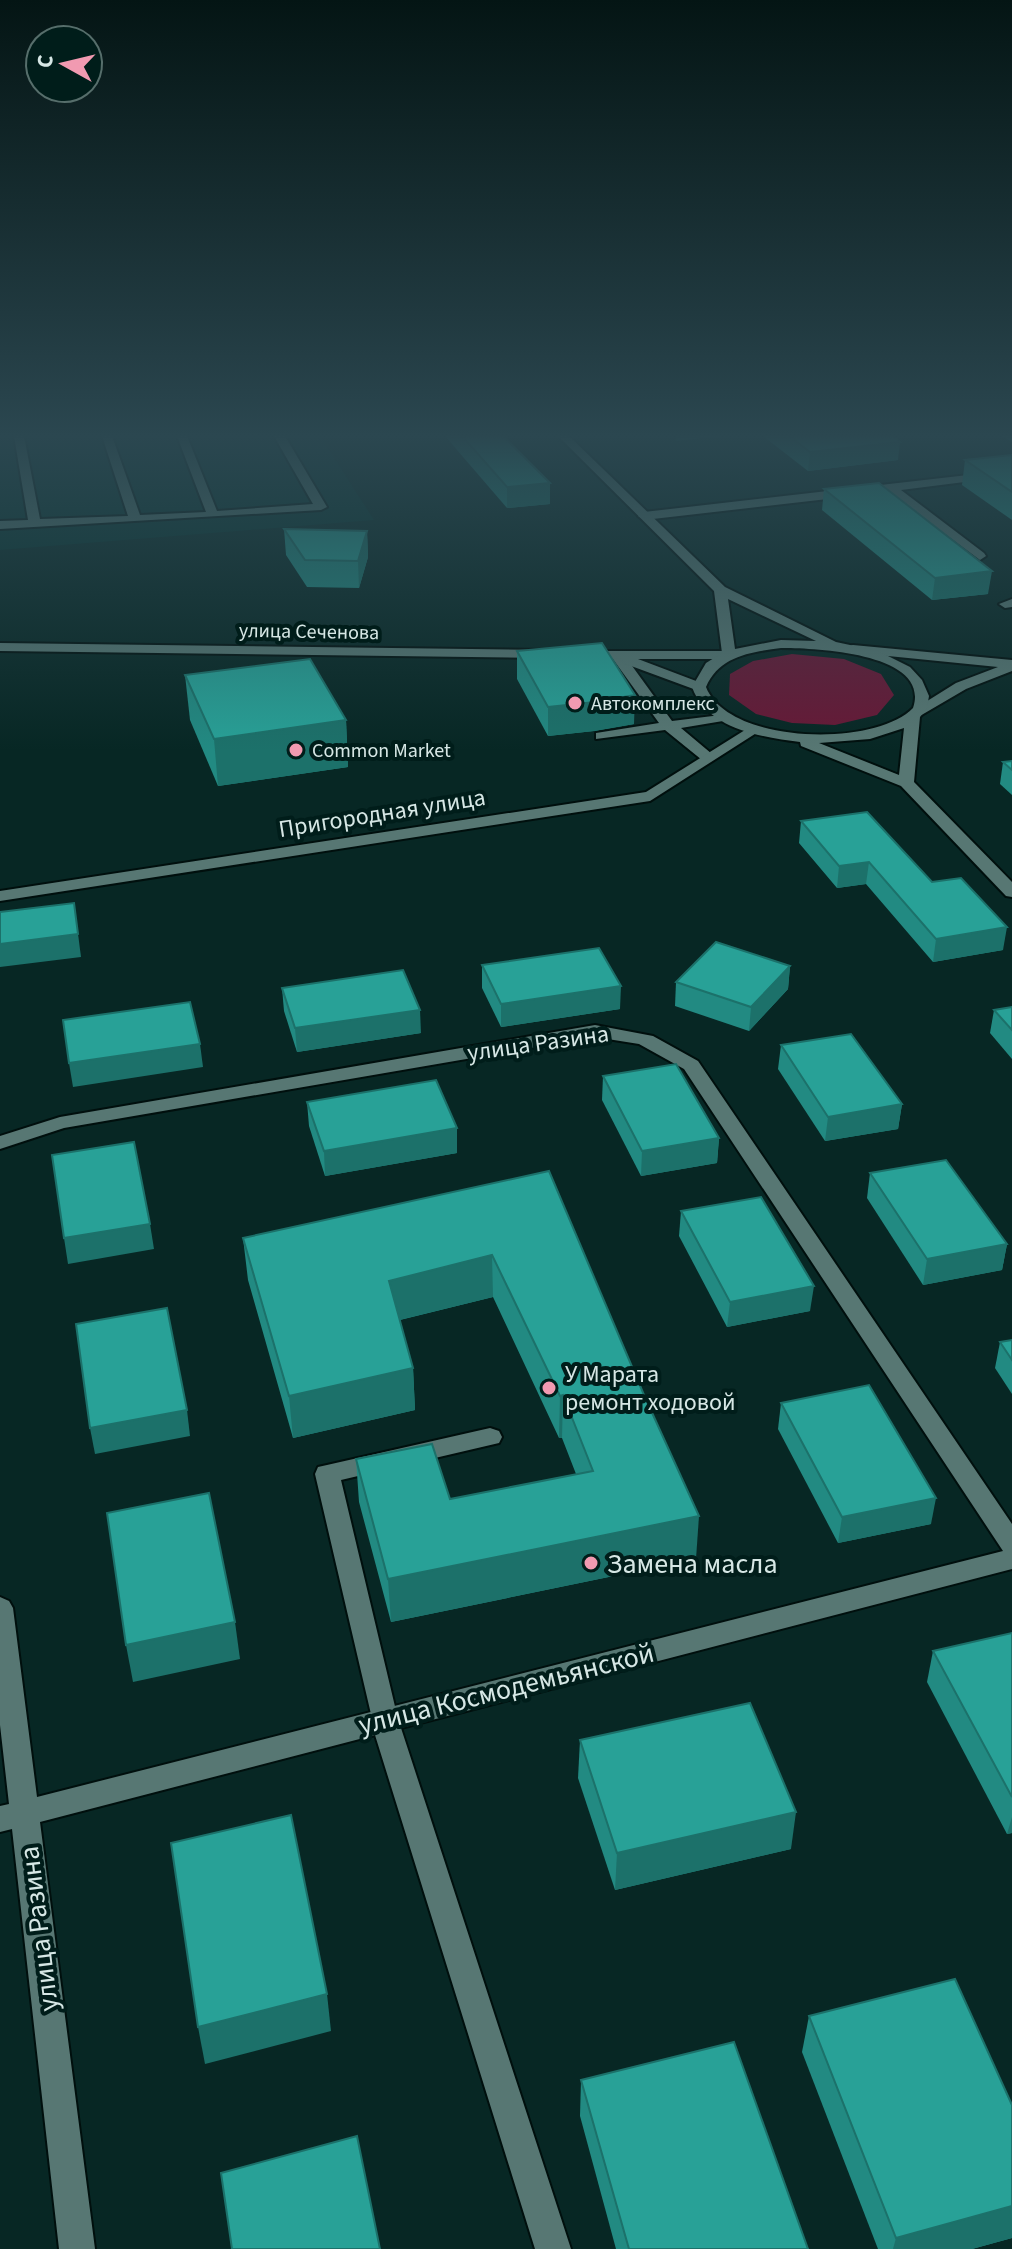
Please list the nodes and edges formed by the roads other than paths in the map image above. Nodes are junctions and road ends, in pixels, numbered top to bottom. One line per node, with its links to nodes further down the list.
1 (670, 541): 4 (street)
2 (960, 541): 3 (street)
3 (980, 556)
4 (720, 590): 6 (street); 10 (street)
5 (0, 647): 7 (street, улица Сеченова)
6 (841, 647): 10 (street); 11 (street); 13 (street)
7 (553, 654)
8 (569, 655): 9 (street)
9 (617, 655): 10 (street); 12 (street); 15 (street)
10 (729, 655): 12 (street)
11 (1012, 665): 13 (street)
12 (699, 687): 14 (street)
13 (913, 716): 18 (street); 20 (street)
14 (724, 717): 15 (street); 16 (street)
15 (669, 726): 17 (street); 19 (street)
16 (753, 729): 18 (street); 19 (street, Пригородная улица)
17 (601, 736)
18 (789, 736): 20 (street)
19 (707, 757): 22 (street, Пригородная улица)
20 (906, 783): 21 (street)
21 (1012, 892)
22 (0, 896)
23 (0, 1143): 25 (street, улица Разина)
24 (490, 1437): 28 (street)
25 (1012, 1544)
26 (1012, 1559): 28 (street, улица Космодемьянской)
27 (0, 1608): 29 (street, улица Разина)
28 (384, 1719): 29 (street, улица Космодемьянской); 31 (street)
29 (12, 1816): 30 (street, улица Разина)
30 (77, 2249)
31 (553, 2249)

